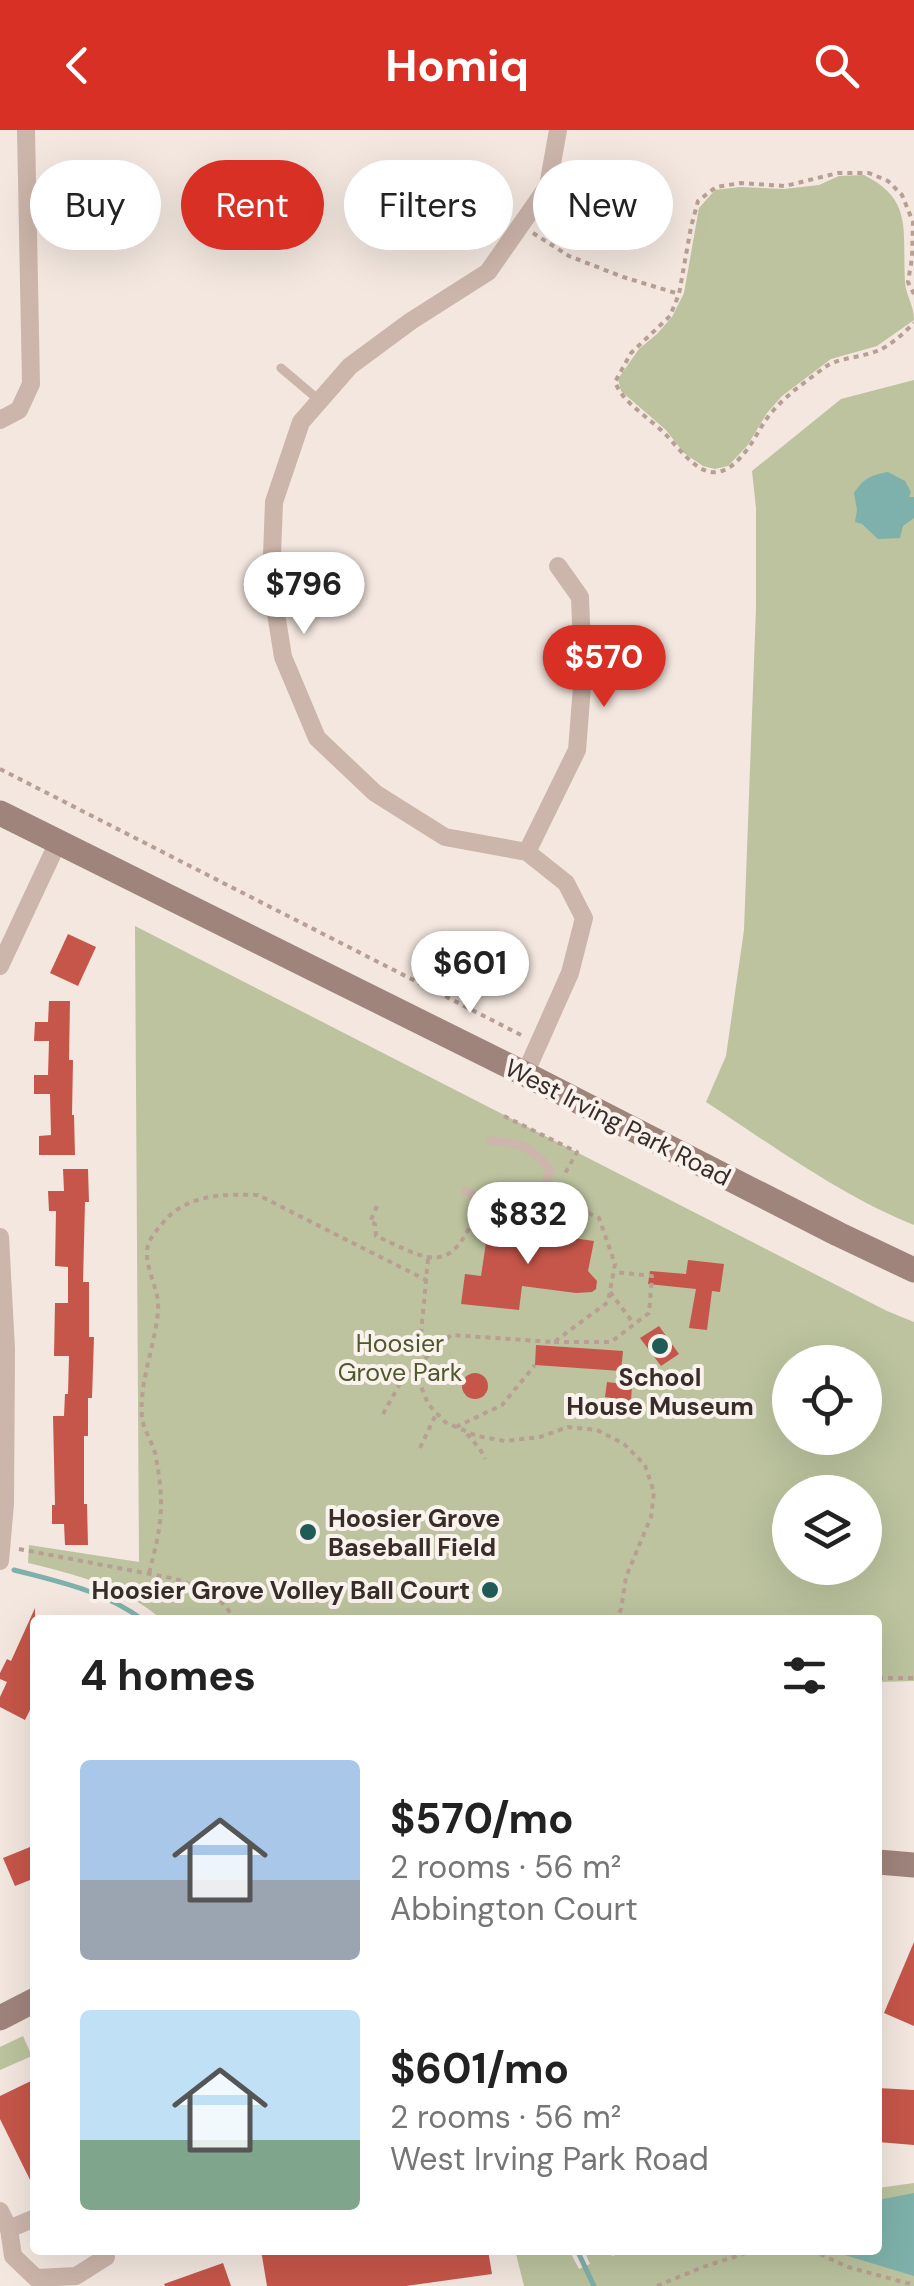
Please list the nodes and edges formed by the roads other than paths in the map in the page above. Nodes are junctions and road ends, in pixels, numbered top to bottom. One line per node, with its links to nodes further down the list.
1 (26, 130): 5 (street)
2 (558, 130): 4 (street)
3 (281, 368): 4 (lane)
4 (320, 401): 9 (street)
5 (0, 420)
6 (558, 566): 9 (street)
7 (0, 814): 8 (main road, West Irving Park Road)
8 (58, 842): 10 (street); 11 (main road, West Irving Park Road)
9 (527, 852): 11 (street)
10 (0, 966)
11 (525, 1074): 15 (main road, West Irving Park Road)
12 (491, 1141): 13 (lane)
13 (466, 1192)
14 (0, 1238): 16 (street)
15 (914, 1270)
16 (3, 1349): 17 (street)
17 (2, 1554)
18 (882, 1862): 19 (main road)
19 (914, 1866)
20 (30, 2003): 21 (main road)
21 (0, 2018)
22 (0, 2211): 24 (street)
23 (30, 2220): 24 (street)
24 (9, 2229): 25 (street)
25 (106, 2255)

